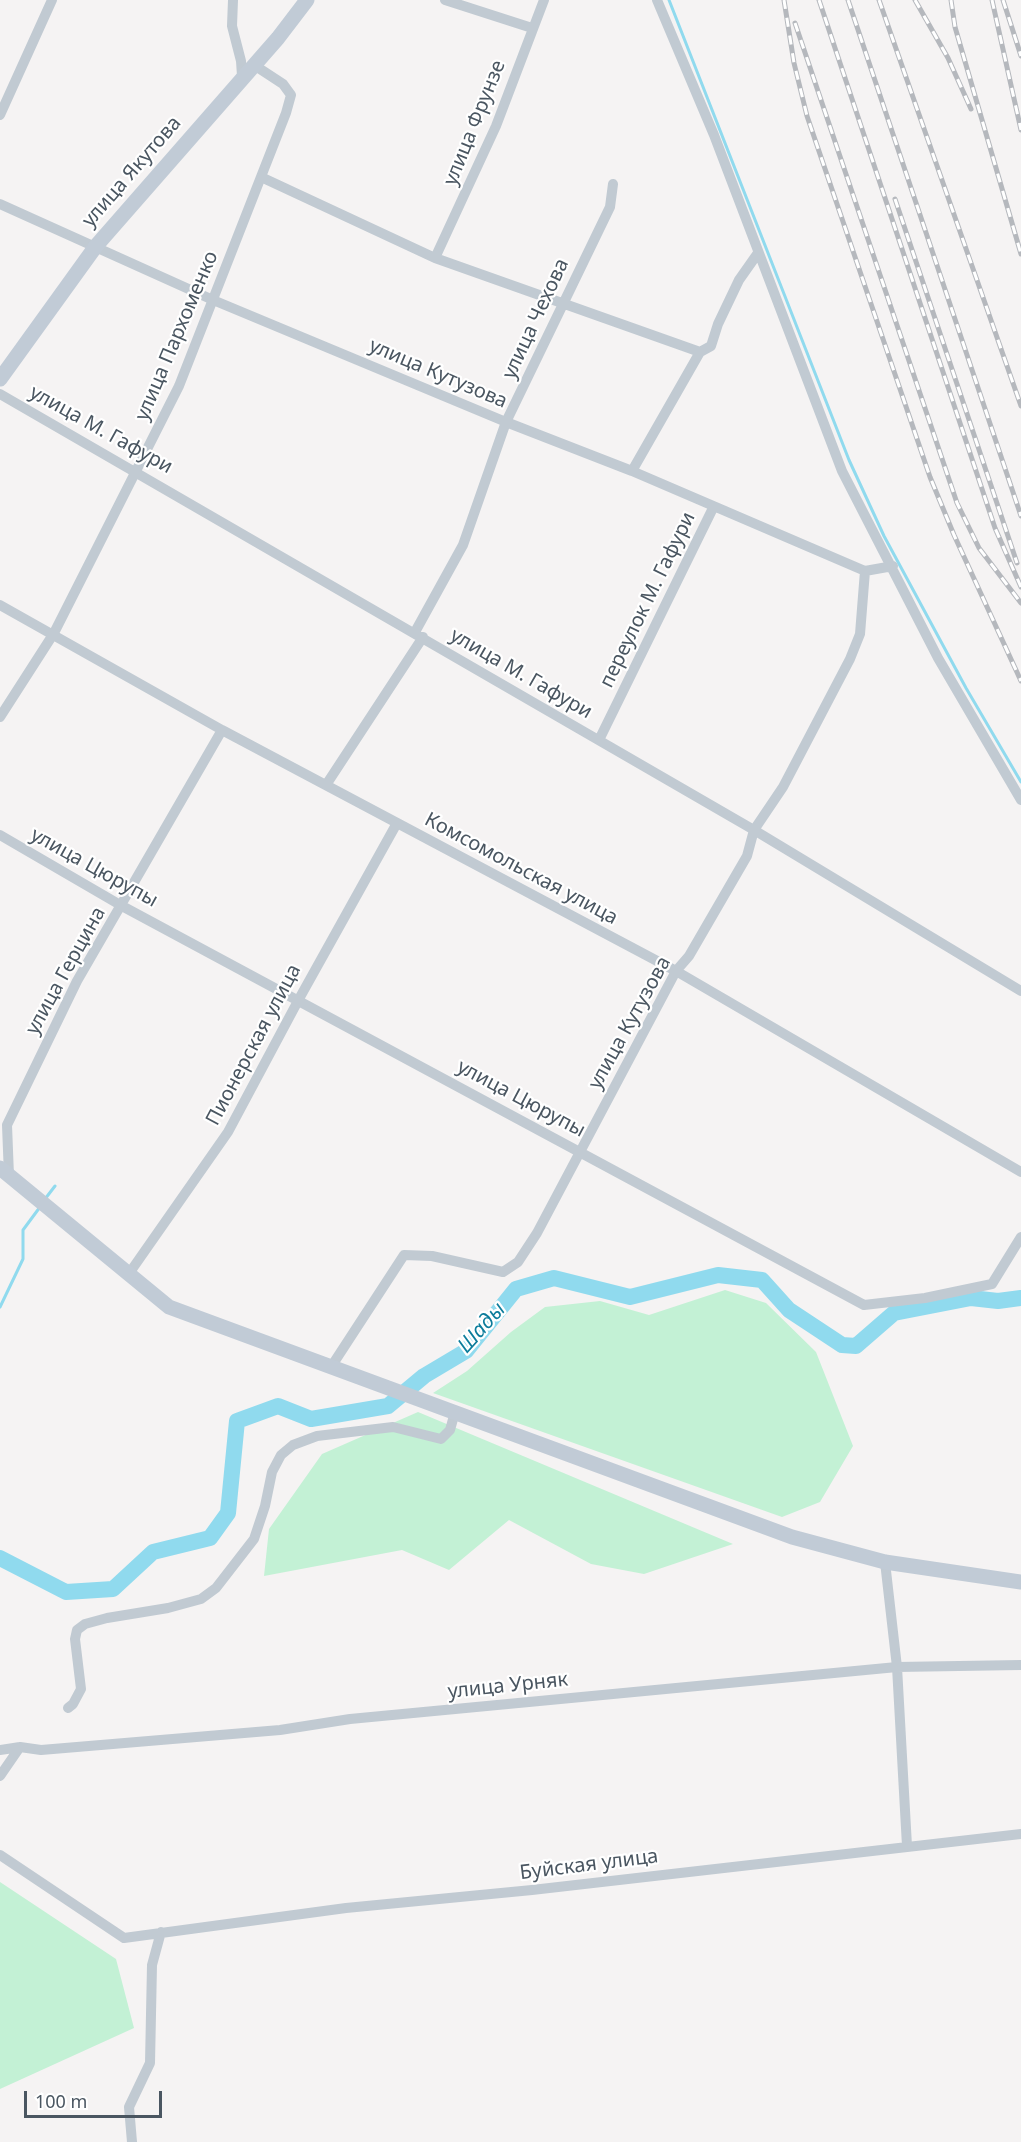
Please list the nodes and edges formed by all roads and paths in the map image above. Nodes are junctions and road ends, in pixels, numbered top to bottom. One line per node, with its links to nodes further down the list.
1 (51, 0): 10 (street)
2 (233, 0): 9 (street)
3 (307, 0): 8 (street, улица Якутова)
4 (446, 0): 7 (street)
5 (544, 0): 7 (street, улица Фрунзе)
6 (657, 0): 15 (street)
7 (532, 28): 16 (street, улица Фрунзе)
8 (254, 65): 9 (street, улица Якутова); 11 (street, улица Пархоменко)
9 (242, 76): 14 (street, улица Якутова)
10 (0, 116)
11 (261, 177): 16 (street); 17 (street, улица Пархоменко)
12 (613, 184): 18 (street, улица Чехова)
13 (0, 204): 14 (street, улица Кутузова)
14 (96, 246): 17 (street, улица Кутузова); 20 (street, улица Якутова)
15 (758, 253): 19 (street); 26 (street)
16 (435, 258): 18 (street)
17 (213, 300): 22 (street, улица Кутузова); 23 (street, улица Пархоменко)
18 (561, 305): 19 (street); 22 (street, улица Чехова)
19 (700, 352): 24 (street)
20 (0, 379)
21 (0, 394): 23 (street, улица М. Гафури)
22 (507, 422): 24 (street, улица Кутузова); 30 (street, улица Чехова)
23 (137, 471): 29 (street, улица Пархоменко); 30 (street, улица М. Гафури)
24 (632, 471): 25 (street, улица Кутузова)
25 (713, 508): 27 (street, улица Кутузова); 33 (street, переулок М. Гафури)
26 (893, 566): 27 (street); 35 (street)
27 (865, 571): 37 (street, улица Кутузова)
28 (0, 605): 29 (street, Комсомольская улица)
29 (54, 633): 31 (street, улица Пархоменко); 32 (street, Комсомольская улица)
30 (419, 635): 33 (street, улица М. Гафури); 34 (street, улица Чехова)
31 (0, 717)
32 (222, 730): 34 (street, Комсомольская улица); 39 (street, улица Герцина)
33 (599, 740): 37 (street, улица М. Гафури)
34 (326, 785): 36 (street, Комсомольская улица)
35 (1021, 800)
36 (397, 823): 40 (street, Комсомольская улица); 42 (street, Пионерская улица)
37 (754, 830): 40 (street, улица Кутузова); 41 (street, улица М. Гафури)
38 (0, 836): 39 (street, улица Цюрупы)
39 (122, 906): 42 (street, улица Цюрупы); 44 (street, улица Герцина)
40 (676, 971): 43 (street, улица Кутузова); 45 (street, Комсомольская улица)
41 (1021, 991)
42 (299, 999): 43 (street, улица Цюрупы); 47 (street, Пионерская улица)
43 (582, 1152): 46 (street, улица Цюрупы); 48 (street, улица Кутузова)
44 (5, 1172): 47 (street)
45 (1021, 1172)
46 (1021, 1238)
47 (128, 1275): 48 (street)
48 (331, 1367): 49 (street)
49 (455, 1413): 50 (street); 54 (street)
50 (885, 1562): 51 (street); 53 (street)
51 (1021, 1582)
52 (1021, 1665): 53 (street, улица Урняк)
53 (897, 1667): 55 (street, улица Урняк); 59 (street)
54 (68, 1708)
55 (20, 1747): 56 (street, улица Урняк); 57 (street)
56 (0, 1750)
57 (0, 1776)
58 (1021, 1834): 59 (street, Буйская улица)
59 (907, 1846): 61 (street, Буйская улица)
60 (0, 1855): 61 (street, Буйская улица)
61 (161, 1932): 62 (street)
62 (132, 2142)

